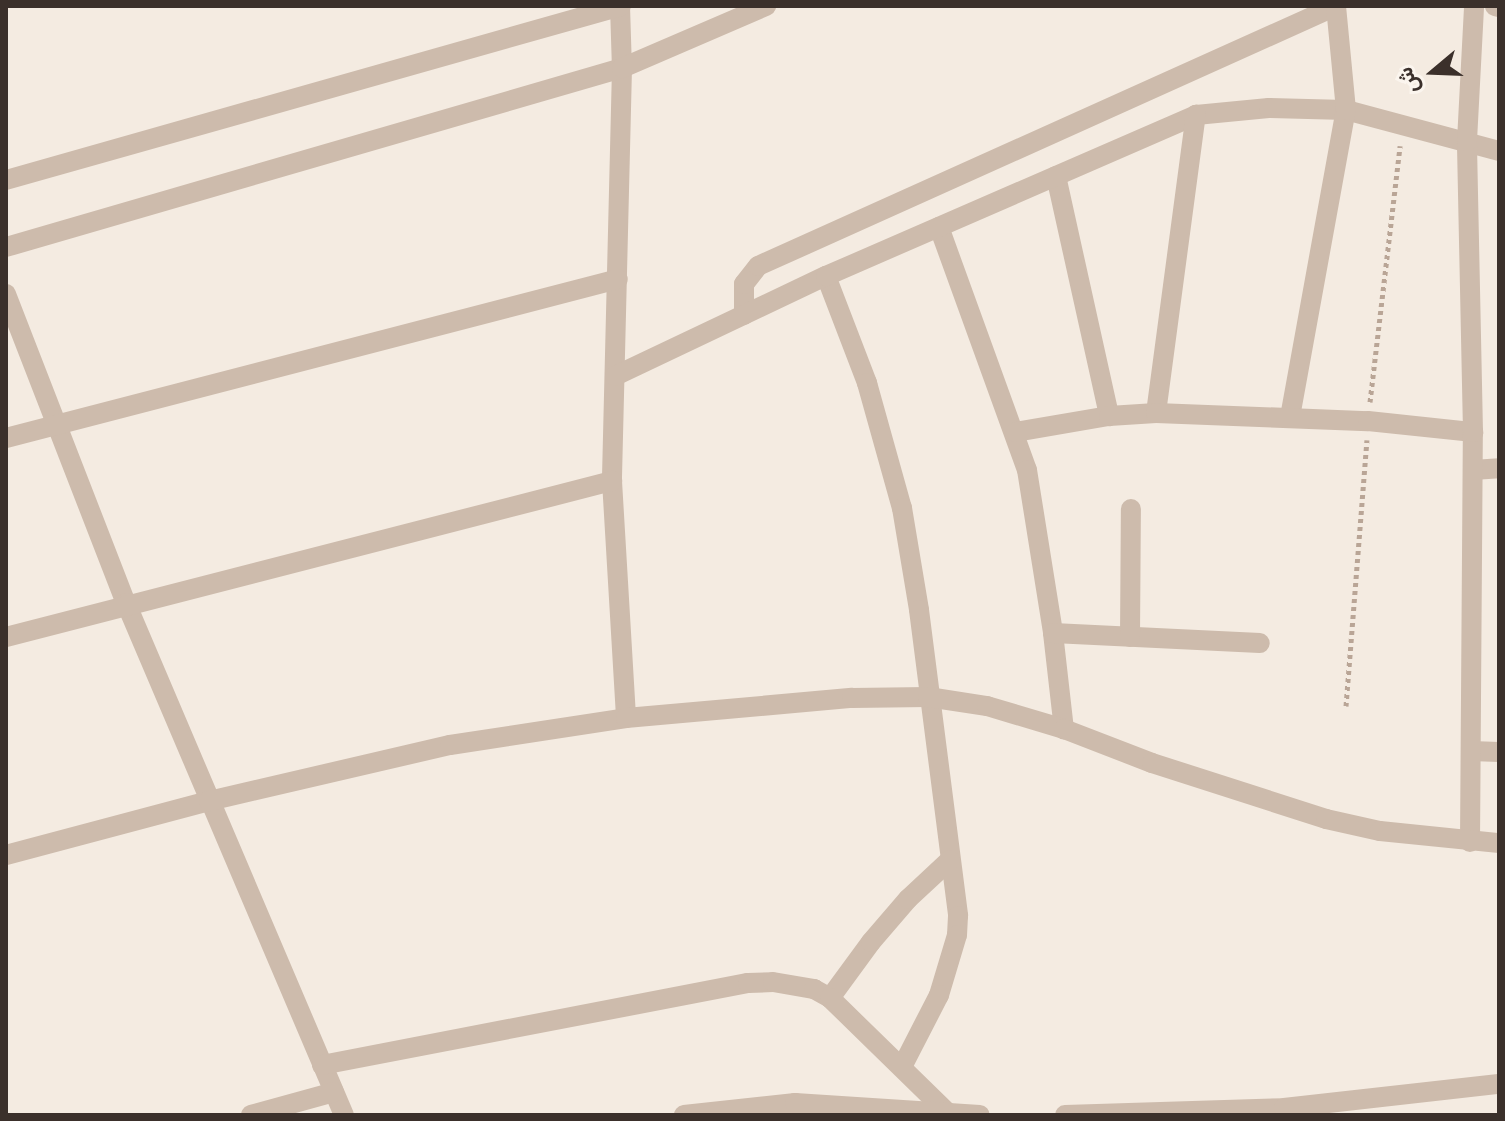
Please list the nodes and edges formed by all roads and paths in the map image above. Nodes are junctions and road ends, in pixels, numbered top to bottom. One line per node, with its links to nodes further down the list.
1 (620, 6): 5 (street); 11 (street)
2 (766, 6): 5 (street)
3 (1336, 6): 6 (street); 17 (street)
4 (1474, 6): 8 (street)
5 (622, 68): 13 (street); 15 (street)
6 (1346, 110): 7 (street); 8 (street); 21 (street)
7 (1196, 115): 10 (street); 19 (street)
8 (1467, 141): 9 (street); 24 (street)
9 (1499, 151)
10 (1056, 176): 12 (street); 20 (street)
11 (6, 180)
12 (939, 227): 14 (street); 23 (street)
13 (6, 247)
14 (826, 276): 17 (street); 35 (street)
15 (618, 279): 18 (street); 22 (street)
16 (6, 294): 22 (street)
17 (744, 315): 18 (street)
18 (615, 376): 28 (street)
19 (1156, 413): 20 (street); 21 (street)
20 (1109, 416): 23 (street)
21 (1290, 417): 24 (street)
22 (55, 425): 25 (street); 30 (street)
23 (1016, 432): 31 (street)
24 (1473, 432): 27 (street)
25 (6, 438)
26 (1499, 468): 27 (street)
27 (1473, 470): 38 (street)
28 (612, 481): 30 (street); 36 (street)
29 (1131, 509): 33 (street)
30 (126, 603): 32 (street); 40 (street)
31 (1053, 633): 33 (street); 37 (street)
32 (6, 637)
33 (1130, 637): 34 (street)
34 (1260, 643)
35 (928, 697): 36 (street); 37 (street); 44 (street)
36 (626, 718): 40 (street)
37 (1064, 729): 41 (street)
38 (1471, 751): 39 (street); 41 (street)
39 (1499, 752)
40 (209, 801): 43 (street); 46 (street)
41 (1470, 842): 42 (street)
42 (1499, 843)
43 (6, 855)
44 (950, 860): 45 (street); 47 (street)
45 (830, 998): 46 (street); 47 (street)
46 (322, 1065): 49 (street)
47 (903, 1065): 50 (street)
48 (1499, 1084): 55 (street)
49 (334, 1092): 51 (street); 52 (street)
50 (948, 1113): 53 (street); 54 (street)
51 (251, 1115)
52 (344, 1115)
53 (684, 1115)
54 (980, 1115)
55 (1065, 1115)

